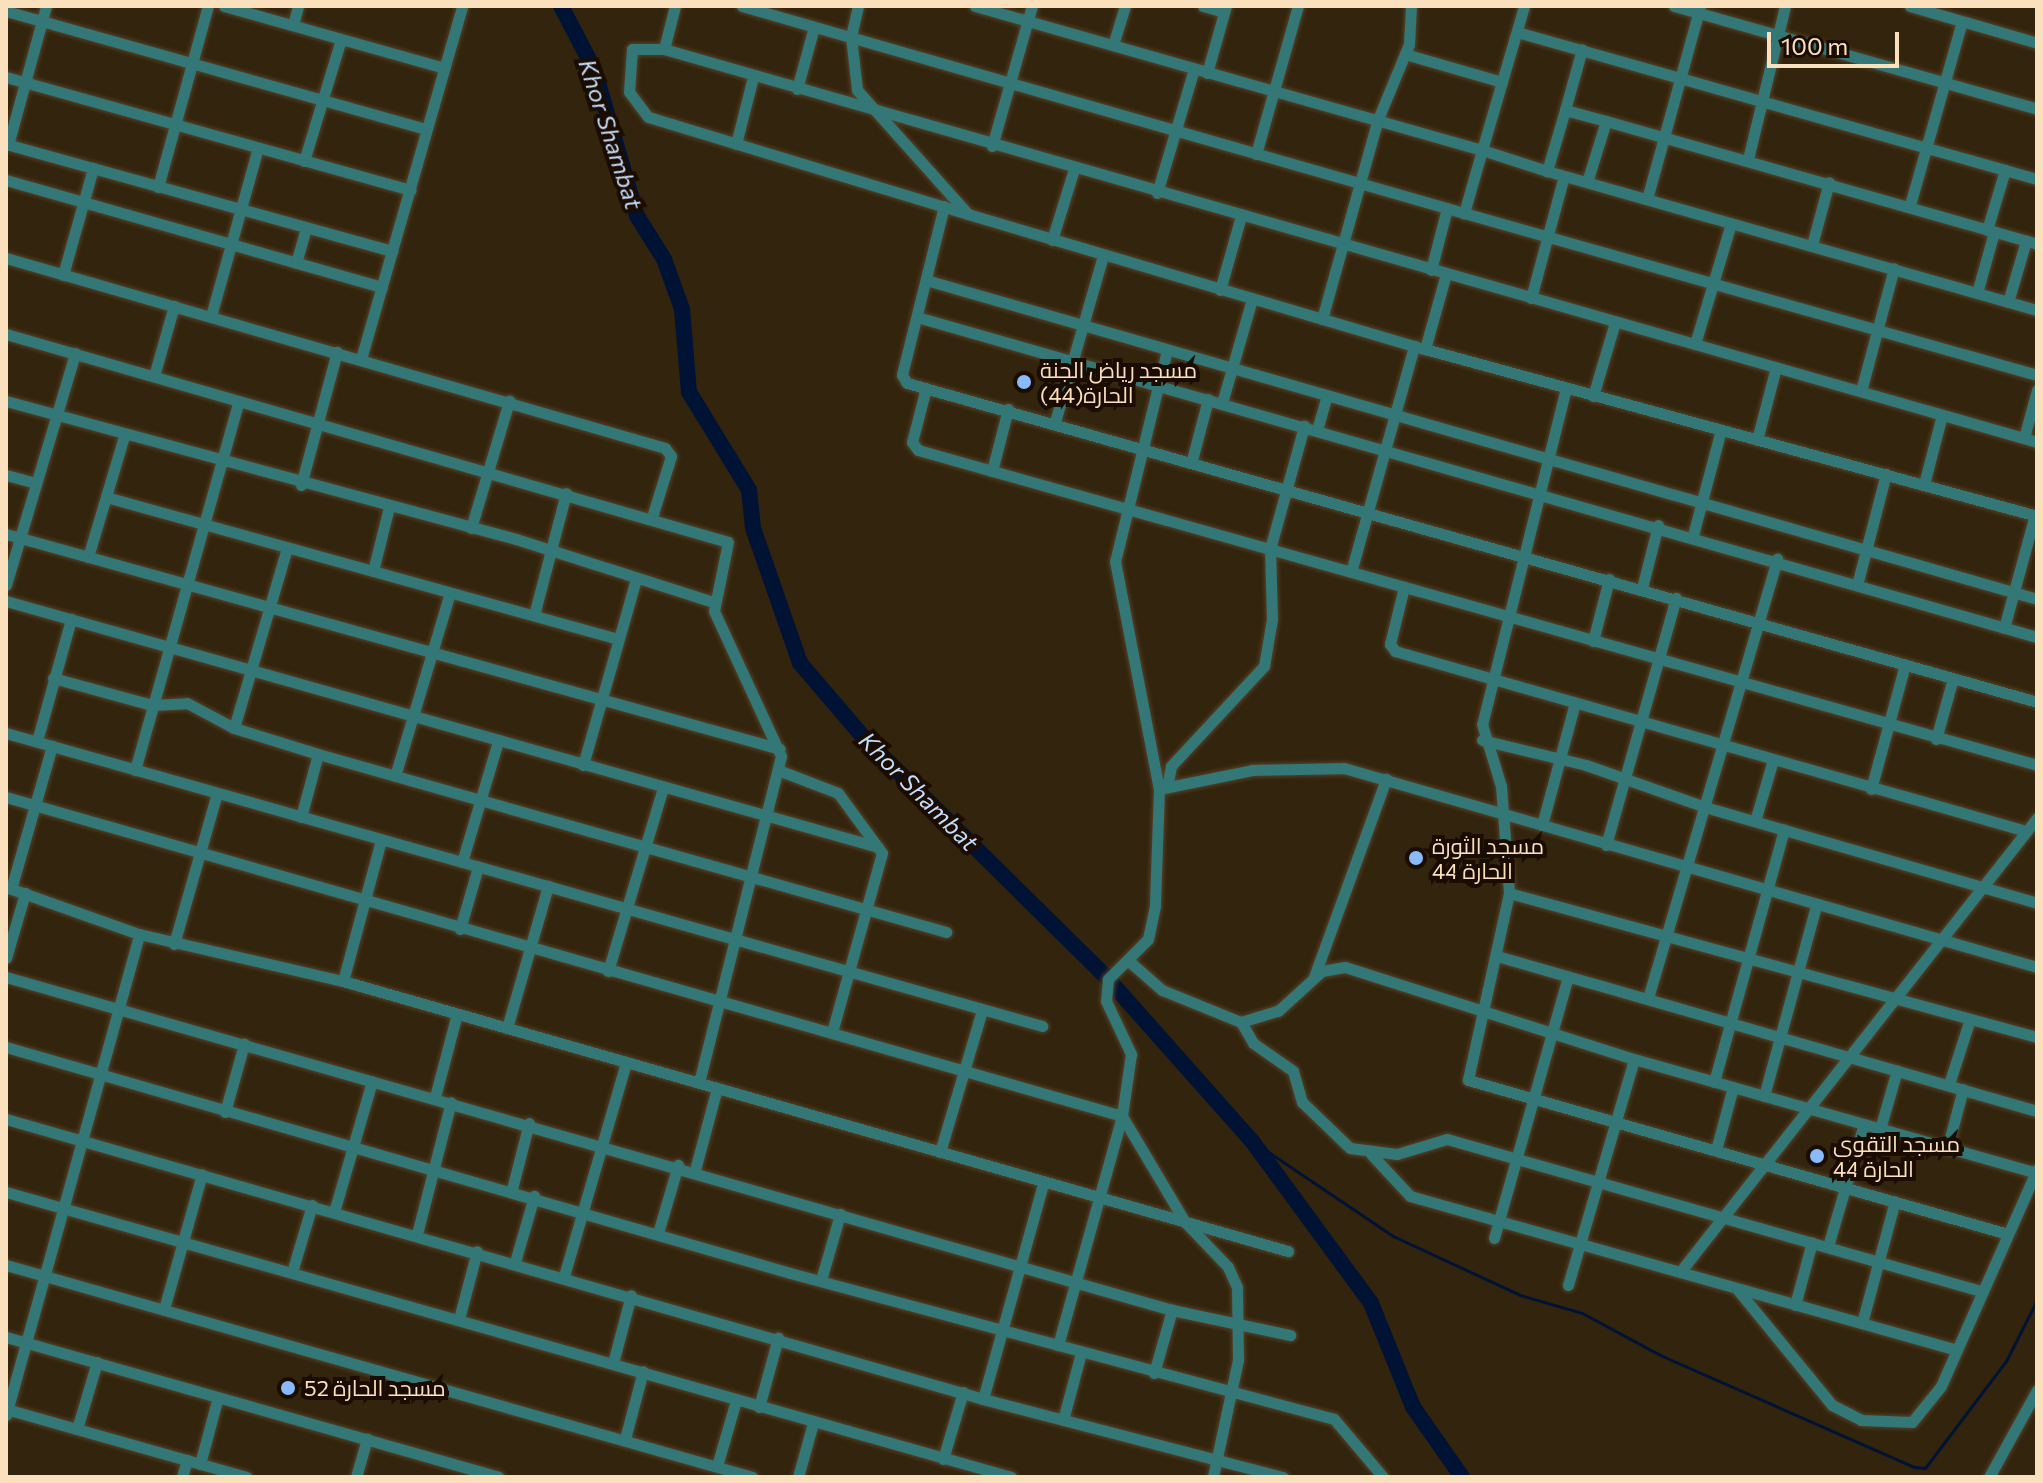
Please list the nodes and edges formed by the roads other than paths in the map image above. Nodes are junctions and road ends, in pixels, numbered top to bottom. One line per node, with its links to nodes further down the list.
1 (46, 6): 22 (street)
2 (208, 6): 36 (street)
3 (224, 6): 25 (street)
4 (298, 6): 25 (street)
5 (462, 6): 37 (street)
6 (675, 6): 33 (street)
7 (743, 6): 26 (street)
8 (858, 6): 29 (street)
9 (975, 6): 23 (street)
10 (1032, 6): 23 (street)
11 (1125, 6): 32 (street)
12 (1203, 6): 19 (street)
13 (1298, 6): 48 (street)
14 (1411, 6): 35 (street)
15 (1524, 6): 27 (street)
16 (1674, 6): 20 (street)
17 (1785, 6): 28 (street)
18 (1910, 6): 24 (street)
19 (1225, 9): 39 (street)
20 (1699, 10): 28 (street); 40 (street)
21 (6, 11): 22 (street)
22 (42, 21): 36 (street); 43 (street)
23 (1028, 21): 32 (street); 44 (street)
24 (1962, 21): 31 (street); 46 (street)
25 (293, 25): 30 (street)
26 (814, 27): 29 (street); 47 (street)
27 (1517, 32): 34 (street); 45 (street)
28 (1777, 36): 46 (street); 49 (street)
29 (851, 37): 44 (street); 51 (street)
30 (341, 39): 37 (street); 50 (street)
31 (2037, 43)
32 (1113, 45): 38 (street)
33 (664, 49): 42 (street); 60 (street)
34 (1582, 49): 40 (street); 53 (street)
35 (1405, 54): 45 (street); 54 (street)
36 (192, 63): 50 (street); 56 (street)
37 (444, 68): 57 (street)
38 (1194, 69): 39 (street); 58 (street)
39 (1207, 73): 48 (street)
40 (1681, 75): 49 (street); 59 (street)
41 (6, 77): 43 (street)
42 (753, 77): 47 (street); 60 (street)
43 (25, 82): 56 (street); 61 (street)
44 (1010, 82): 58 (street); 62 (street)
45 (1502, 82): 65 (street)
46 (1944, 82): 52 (street); 63 (street)
47 (797, 89): 51 (street)
48 (1274, 90): 54 (street); 66 (street)
49 (1763, 98): 63 (street); 67 (street)
50 (323, 100): 57 (street); 68 (street)
51 (873, 109): 62 (street); 89 (street)
52 (2037, 109)
53 (1565, 110): 55 (street); 72 (street)
54 (1378, 119): 65 (street); 78 (street)
55 (1606, 121): 59 (street); 76 (street)
56 (175, 124): 64 (street); 79 (street)
57 (426, 129): 80 (street)
58 (1177, 131): 66 (street); 81 (street)
59 (1664, 136): 67 (street); 82 (street)
60 (736, 144): 85 (street)
61 (7, 145): 69 (street)
62 (992, 146): 70 (street)
63 (1926, 146): 71 (street); 84 (street)
64 (258, 148): 68 (street); 87 (street)
65 (1482, 150): 72 (street); 88 (street)
66 (1256, 154): 78 (street)
67 (1748, 159): 77 (street)
68 (304, 161): 80 (street)
69 (93, 168): 79 (street); 83 (street)
70 (1074, 169): 81 (street); 95 (street)
71 (2005, 170): 74 (street); 93 (street)
72 (1547, 171): 73 (street)
73 (1564, 176): 76 (street); 94 (street)
74 (2037, 179)
75 (6, 180): 83 (street)
76 (1587, 182): 82 (street)
77 (1829, 182): 84 (street); 99 (street)
78 (1358, 183): 86 (street); 98 (street)
79 (158, 187): 87 (street)
80 (410, 190): 100 (street)
81 (1157, 193): 90 (street)
82 (1647, 199): 91 (street)
83 (84, 202): 97 (street); 107 (street)
84 (1910, 205): 93 (street)
85 (944, 206): 89 (street); 108 (street)
86 (1447, 208): 88 (street); 105 (street)
87 (240, 209): 92 (street); 97 (street)
88 (1464, 213): 94 (street)
89 (968, 214): 95 (street)
90 (1241, 216): 98 (street); 111 (street)
91 (1731, 223): 99 (street); 109 (street)
92 (306, 227): 100 (street); 103 (street)
93 (1991, 231): 96 (street); 112 (street)
94 (1547, 236): 109 (street); 113 (street)
95 (1052, 240): 101 (street)
96 (2032, 242): 115 (street)
97 (230, 244): 103 (street); 118 (street)
98 (1342, 245): 105 (street); 120 (street)
99 (1812, 245): 104 (street)
100 (392, 251): 110 (street)
101 (1103, 256): 111 (street); 122 (street)
102 (6, 258): 107 (street)
103 (296, 263): 110 (street)
104 (1894, 268): 112 (street); 123 (street)
105 (1431, 270): 106 (street)
106 (1446, 274): 113 (street); 126 (street)
107 (63, 275): 116 (street)
108 (926, 280): 119 (street); 122 (street)
109 (1713, 283): 123 (street); 125 (street)
110 (382, 287): 130 (street)
111 (1220, 290): 114 (street)
112 (1977, 293): 115 (street)
113 (1531, 298): 121 (street)
114 (1252, 299): 120 (street); 133 (street)
115 (2008, 302): 117 (street)
116 (174, 306): 118 (street); 135 (street)
117 (2037, 310)
118 (211, 316): 128 (street)
119 (917, 317): 131 (street); 137 (street)
120 (1322, 319): 126 (street)
121 (1615, 322): 125 (street); 142 (street)
122 (1083, 326): 127 (street); 131 (street)
123 (1877, 329): 134 (street); 140 (street)
124 (6, 334): 129 (street)
125 (1695, 344): 132 (street)
126 (1420, 347): 138 (street); 151 (street)
127 (1167, 350): 133 (street); 136 (street)
128 (337, 352): 130 (street); 153 (street)
129 (75, 353): 135 (street); 149 (street)
130 (361, 359): 146 (street)
131 (1073, 360): 136 (street); 152 (street)
132 (1776, 367): 140 (street); 159 (street)
133 (1232, 369): 141 (street); 147 (street)
134 (2037, 375)
135 (154, 376): 145 (street)
136 (1157, 385): 143 (street); 161 (street)
137 (926, 388): 148 (street); 167 (street)
138 (1566, 388): 142 (street); 164 (street)
139 (2037, 390): 158 (street)
140 (1861, 391): 150 (street)
141 (1327, 396): 151 (street); 155 (street)
142 (1593, 396): 156 (street)
143 (1208, 399): 147 (street); 163 (street)
144 (6, 401): 149 (street)
145 (239, 401): 153 (street); 165 (street)
146 (509, 401): 166 (street); 182 (street)
147 (1222, 403): 154 (street)
148 (1008, 409): 152 (street); 167 (street)
149 (56, 415): 157 (street); 170 (street)
150 (1942, 415): 158 (street); 171 (street)
151 (1395, 417): 162 (street); 164 (street)
152 (1055, 422): 161 (street)
153 (320, 423): 166 (street); 172 (street)
154 (1304, 426): 155 (street); 173 (street)
155 (1317, 430): 162 (street)
156 (1721, 430): 159 (street); 177 (street)
157 (124, 436): 165 (street); 176 (street)
158 (2024, 438): 160 (street)
159 (1757, 440): 168 (street)
160 (2037, 442)
161 (1141, 445): 163 (street); 179 (street)
162 (1386, 449): 174 (street); 180 (street)
163 (1192, 460): 173 (street)
164 (1547, 460): 174 (street); 177 (street)
165 (222, 462): 172 (street); 183 (street)
166 (489, 471): 175 (street); 185 (street)
167 (992, 471): 179 (street)
168 (1886, 474): 171 (street); 192 (street)
169 (6, 475): 170 (street)
170 (36, 483): 188 (street)
171 (1924, 484): 181 (street)
172 (301, 485): 178 (street)
173 (1287, 487): 180 (street); 190 (street)
174 (1539, 492): 184 (street); 193 (street)
175 (566, 493): 182 (street); 191 (street)
176 (106, 497): 183 (street); 194 (street)
177 (1702, 502): 187 (street); 192 (street)
178 (389, 507): 185 (street); 196 (street)
179 (1124, 508): 190 (street); 256 (street)
180 (1368, 510): 193 (street); 197 (street)
181 (2036, 516): 205 (street)
182 (652, 517): 210 (street)
183 (205, 525): 189 (street); 202 (street)
184 (1658, 525): 187 (street); 204 (street)
185 (471, 528): 191 (street)
186 (6, 534): 188 (street)
187 (1693, 535): 195 (street)
188 (19, 538): 194 (street); 200 (street)
189 (287, 548): 196 (street); 211 (street)
190 (1270, 549): 197 (street); 256 (street)
191 (551, 551): 198 (street); 212 (street)
192 (1867, 551): 201 (street); 205 (street)
193 (1522, 555): 199 (street); 213 (street)
194 (88, 557): 202 (street)
195 (1777, 559): 201 (street); 215 (street)
196 (373, 571): 206 (street)
197 (1351, 572): 203 (street)
198 (636, 579): 210 (street); 218 (street)
199 (1609, 579): 204 (street); 219 (street)
200 (6, 585)
201 (1857, 585): 216 (street)
202 (189, 586): 211 (street); 220 (street)
203 (1404, 587): 213 (street); 227 (street)
204 (1642, 588): 207 (street)
205 (2014, 592): 208 (street); 216 (street)
206 (450, 593): 212 (street); 221 (street)
207 (1676, 598): 215 (street); 222 (street)
208 (2037, 599)
209 (6, 601): 214 (street)
210 (713, 602): 244 (street)
211 (269, 610): 221 (street); 224 (street)
212 (534, 615): 218 (street)
213 (1506, 616): 219 (street); 227 (street)
214 (71, 619): 220 (street); 225 (street)
215 (1759, 622): 223 (street); 228 (street)
216 (2004, 628): 217 (street)
217 (2037, 637)
218 (618, 639): 229 (street)
219 (1593, 641): 222 (street)
220 (171, 647): 224 (street); 232 (street)
221 (432, 654): 229 (street); 233 (street)
222 (1659, 660): 228 (street); 234 (street)
223 (1905, 665): 226 (street); 235 (street)
224 (252, 670): 233 (street); 236 (street)
225 (53, 678): 232 (street); 240 (street)
226 (1953, 678): 230 (street); 238 (street)
227 (1491, 680): 231 (street); 239 (street)
228 (1741, 684): 235 (street); 242 (street)
229 (601, 701): 244 (street); 248 (street)
230 (2037, 702)
231 (1575, 703): 234 (street); 246 (street)
232 (152, 705): 236 (street); 250 (street)
233 (412, 718): 241 (street); 252 (street)
234 (1642, 722): 242 (street); 254 (street)
235 (1888, 726): 238 (street); 257 (street)
236 (234, 728): 245 (street)
237 (6, 733): 240 (street)
238 (1936, 739): 249 (street)
239 (1482, 740): 246 (street); 263 (street)
240 (37, 741): 243 (street)
241 (498, 741): 248 (street); 260 (street)
242 (1723, 745): 247 (street); 262 (street)
243 (52, 746): 250 (street); 261 (street)
244 (780, 749): 251 (street)
245 (318, 754): 252 (street); 264 (street)
246 (1561, 760): 254 (street); 268 (street)
247 (1773, 760): 257 (street); 267 (street)
248 (583, 765): 255 (street)
249 (2037, 765)
250 (135, 770): 258 (street)
251 (778, 770): 265 (street); 274 (street)
252 (395, 776): 260 (street)
253 (1386, 779): 256 (street); 263 (street); 309 (street)
254 (1624, 780): 262 (street); 272 (street)
255 (663, 788): 265 (street); 273 (street)
256 (1163, 788): 302 (street)
257 (1871, 789): 270 (street)
258 (217, 793): 264 (street); 275 (street)
259 (6, 797): 261 (street)
260 (479, 799): 273 (street); 276 (street)
261 (34, 805): 275 (street); 281 (street)
262 (1705, 807): 267 (street); 278 (street)
263 (1504, 815): 268 (street); 284 (street)
264 (301, 817): 271 (street)
265 (768, 818): 274 (street); 279 (street)
266 (2037, 818): 270 (street)
267 (1755, 821): 269 (street)
268 (1542, 825): 272 (street)
269 (1784, 830): 282 (street); 285 (street)
270 (2026, 831): 282 (street)
271 (381, 840): 276 (street); 286 (street)
272 (1606, 845): 278 (street)
273 (643, 846): 279 (street); 289 (street)
274 (878, 847): 290 (street)
275 (199, 855): 286 (street); 297 (street)
276 (462, 862): 277 (street)
277 (478, 867): 280 (street); 291 (street)
278 (1686, 869): 285 (street); 294 (street)
279 (753, 880): 290 (street); 295 (street)
280 (548, 886): 289 (street); 298 (street)
281 (8, 888): 283 (street)
282 (1987, 888): 287 (street); 296 (street)
283 (25, 893): 293 (street); 300 (street)
284 (1509, 893): 294 (street); 299 (street)
285 (1767, 893): 288 (street); 301 (street)
286 (364, 902): 291 (street); 310 (street)
287 (2037, 903)
288 (1816, 906): 296 (street); 305 (street)
289 (626, 909): 295 (street); 304 (street)
290 (868, 912): 292 (street); 306 (street)
291 (460, 929): 298 (street)
292 (946, 932)
293 (139, 934): 297 (street); 314 (street)
294 (1666, 936): 301 (street); 311 (street)
295 (737, 941): 306 (street); 313 (street)
296 (1944, 941): 303 (street); 312 (street)
297 (174, 944): 310 (street)
298 (530, 948): 304 (street); 322 (street)
299 (1497, 956): 307 (street); 317 (street)
300 (6, 958)
301 (1749, 958): 305 (street); 320 (street)
302 (1130, 962): 319 (street); 349 (street)
303 (2037, 967)
304 (608, 971): 313 (street)
305 (1798, 971): 312 (street); 325 (street)
306 (850, 974): 315 (street); 323 (street)
307 (1568, 976): 311 (street); 324 (street)
308 (6, 977): 314 (street)
309 (1314, 978): 317 (street); 319 (street)
310 (343, 981): 316 (street)
311 (1648, 998): 320 (street)
312 (1899, 998): 318 (street); 329 (street)
313 (720, 1003): 323 (street); 337 (street)
314 (116, 1008): 327 (street); 334 (street)
315 (982, 1010): 321 (street); 333 (street)
316 (457, 1014): 322 (street); 343 (street)
317 (1484, 1014): 324 (street); 344 (street)
318 (1970, 1019): 326 (street); 338 (street)
319 (1241, 1022): 361 (street)
320 (1730, 1023): 325 (street); 336 (street)
321 (1042, 1026)
322 (507, 1028): 331 (street)
323 (832, 1032): 333 (street)
324 (1552, 1034): 330 (street); 344 (street)
325 (1779, 1037): 329 (street); 342 (street)
326 (2037, 1037)
327 (244, 1044): 335 (street); 348 (street)
328 (6, 1047): 334 (street)
329 (1853, 1057): 332 (street); 346 (street)
330 (1634, 1059): 336 (street); 351 (street)
331 (626, 1062): 337 (street); 356 (street)
332 (1897, 1070): 338 (street); 354 (street)
333 (964, 1071): 349 (street); 360 (street)
334 (97, 1074): 348 (street); 355 (street)
335 (372, 1081): 343 (street); 357 (street)
336 (1714, 1082): 339 (street)
337 (699, 1083): 340 (street)
338 (1949, 1084): 341 (street)
339 (1733, 1087): 342 (street); 359 (street)
340 (717, 1088): 360 (street); 366 (street)
341 (1963, 1089): 347 (street); 358 (street)
342 (1764, 1096): 346 (street)
343 (435, 1097): 345 (street)
344 (1533, 1099): 351 (street); 362 (street)
345 (451, 1102): 352 (street); 365 (street)
346 (1807, 1108): 353 (street); 363 (street)
347 (2037, 1111)
348 (225, 1112): 357 (street)
349 (1122, 1116): 375 (street); 384 (street)
350 (6, 1119): 355 (street)
351 (1615, 1122): 359 (street); 370 (street)
352 (529, 1123): 356 (street); 372 (street)
353 (1864, 1124): 354 (street); 371 (street)
354 (1880, 1129): 358 (street)
355 (81, 1140): 368 (street); 378 (street)
356 (602, 1144): 364 (street); 379 (street)
357 (352, 1149): 365 (street); 380 (street)
358 (1947, 1149): 367 (street)
359 (1716, 1150): 363 (street)
360 (940, 1152): 369 (street)
361 (1371, 1154): 362 (street); 383 (street)
362 (1516, 1159): 370 (street); 383 (street)
363 (1764, 1164): 371 (street); 382 (street)
364 (678, 1165): 366 (street); 385 (street)
365 (435, 1169): 372 (street); 387 (street)
366 (695, 1170): 381 (street)
367 (2036, 1171): 386 (street)
368 (202, 1174): 377 (street); 390 (street)
369 (1044, 1181): 375 (street); 397 (street)
370 (1598, 1182): 382 (street); 391 (street)
371 (1845, 1186): 376 (street); 392 (street)
372 (512, 1189): 374 (street)
373 (6, 1192): 378 (street)
374 (534, 1196): 379 (street); 396 (street)
375 (1100, 1198): 384 (street); 404 (street)
376 (1895, 1201): 386 (street); 395 (street)
377 (312, 1205): 380 (street); 399 (street)
378 (61, 1207): 390 (street); 401 (street)
379 (584, 1211): 385 (street); 402 (street)
380 (334, 1212): 387 (street)
381 (840, 1214): 397 (street); 403 (street)
382 (1723, 1217): 389 (street); 400 (street)
383 (1499, 1221): 388 (street); 391 (street)
384 (1185, 1222): 394 (street); 414 (street)
385 (658, 1233): 403 (street)
386 (2004, 1233): 407 (street)
387 (417, 1234): 393 (street)
388 (1494, 1238)
389 (1812, 1242): 392 (street); 409 (street)
390 (184, 1243): 399 (street); 410 (street)
391 (1580, 1244): 400 (street); 405 (street)
392 (1828, 1246): 395 (street)
393 (477, 1251): 396 (street); 412 (street)
394 (1288, 1251)
395 (1879, 1260): 407 (street); 413 (street)
396 (515, 1262): 402 (street)
397 (1021, 1264): 404 (street); 415 (street)
398 (6, 1265): 401 (street)
399 (292, 1272): 412 (street)
400 (1680, 1272): 406 (street)
401 (45, 1276): 410 (street); 419 (street)
402 (564, 1276): 408 (street)
403 (821, 1280): 415 (street)
404 (1078, 1280): 411 (street); 420 (street)
405 (1568, 1285)
406 (1736, 1288): 409 (street); 421 (street)
407 (1981, 1291): 421 (street)
408 (631, 1295): 418 (street); 424 (street)
409 (1795, 1305): 413 (street)
410 (164, 1309): 439 (street)
411 (1172, 1310): 414 (street); 426 (street)
412 (459, 1319): 424 (street)
413 (1862, 1323): 421 (street)
414 (1240, 1326): 416 (street); 429 (street)
415 (1002, 1330): 420 (street); 431 (street)
416 (1290, 1335)
417 (6, 1337): 419 (street)
418 (778, 1338): 428 (street); 433 (street)
419 (27, 1343): 423 (street); 434 (street)
420 (1058, 1345): 422 (street)
421 (1957, 1350)
422 (1081, 1353): 426 (street); 435 (street)
423 (97, 1362): 430 (street); 437 (street)
424 (613, 1363): 425 (street)
425 (643, 1371): 432 (street); 439 (street)
426 (1154, 1373): 429 (street)
427 (2037, 1390): 455 (street)
428 (963, 1392): 431 (street); 440 (street)
429 (1232, 1395): 441 (street); 454 (street)
430 (218, 1397): 438 (street); 443 (street)
431 (983, 1399): 435 (street)
432 (736, 1400): 433 (street); 444 (street)
433 (759, 1407): 436 (street)
434 (7, 1411): 437 (street)
435 (1063, 1420): 441 (street)
436 (813, 1423): 440 (street); 450 (street)
437 (77, 1429): 442 (street)
438 (367, 1439): 447 (street); 448 (street)
439 (625, 1439): 444 (street)
440 (943, 1459): 451 (street)
441 (1217, 1459): 452 (street); 453 (street)
442 (187, 1460): 443 (street); 445 (street)
443 (200, 1464): 446 (street)
444 (717, 1466): 449 (street)
445 (182, 1477)
446 (247, 1477)
447 (356, 1477)
448 (498, 1477)
449 (752, 1477)
450 (798, 1477)
451 (1011, 1477)
452 (1213, 1477)
453 (1283, 1477)
454 (1383, 1477)
455 (1989, 1477)

